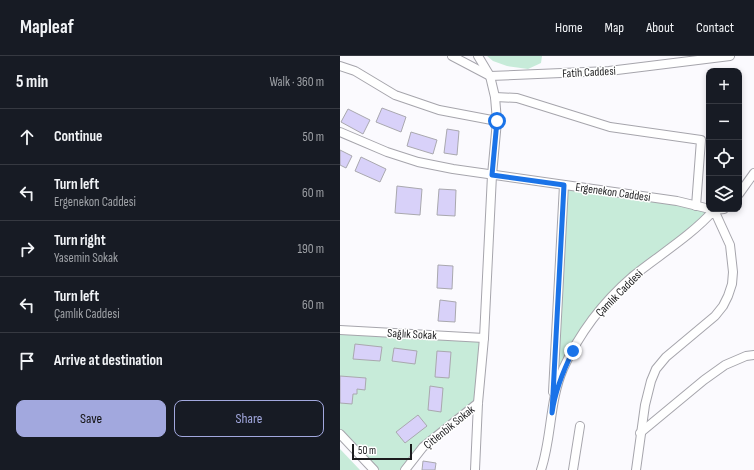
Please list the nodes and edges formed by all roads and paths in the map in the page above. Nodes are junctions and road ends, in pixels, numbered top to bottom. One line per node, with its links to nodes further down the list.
1 (452, 56): 5 (street)
2 (478, 56): 5 (street)
3 (730, 56): 5 (street, Fatih Caddesi)
4 (340, 66): 7 (street)
5 (490, 76): 6 (street)
6 (495, 97): 7 (street); 13 (street)
7 (497, 121): 10 (street)
8 (340, 132): 10 (street, Ergenekon Caddesi)
9 (754, 173): 12 (street)
10 (492, 175): 11 (street, Ergenekon Caddesi); 18 (street)
11 (564, 185): 13 (street, Ergenekon Caddesi); 21 (street)
12 (742, 190)
13 (696, 206): 14 (street, Ergenekon Caddesi)
14 (706, 208)
15 (712, 212): 21 (street, Çamlık Caddesi)
16 (715, 212): 23 (street)
17 (340, 330): 18 (street, Sağlık Sokak)
18 (484, 338): 20 (street)
19 (754, 355): 23 (street)
20 (478, 403): 26 (street, Çitlenbik Sokak); 27 (street)
21 (552, 413): 28 (street, Çamlık Caddesi)
22 (580, 426): 29 (street)
23 (640, 433): 30 (street)
24 (340, 434): 25 (street)
25 (374, 470)
26 (405, 470)
27 (475, 470)
28 (541, 470)
29 (574, 470)
30 (636, 470)

